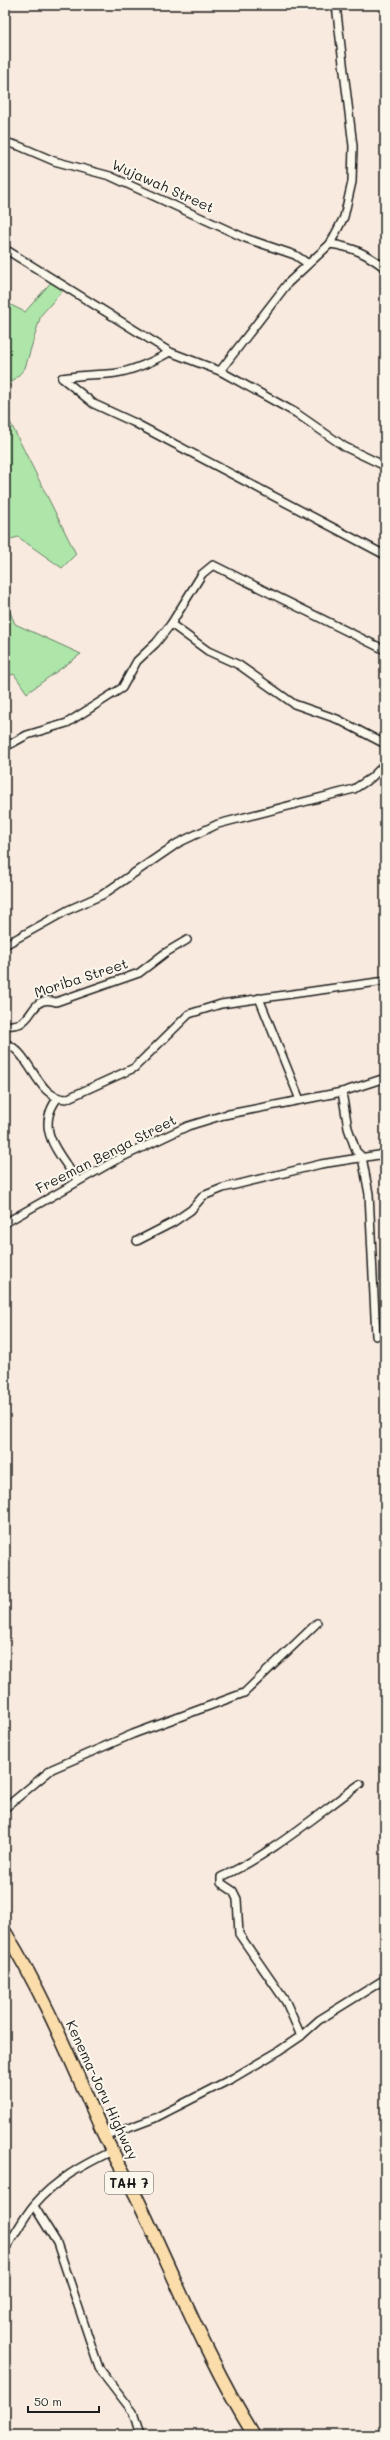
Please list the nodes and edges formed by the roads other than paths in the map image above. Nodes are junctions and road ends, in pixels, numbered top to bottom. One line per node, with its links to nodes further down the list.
1 (336, 5): 3 (street)
2 (5, 142): 5 (street, Wujawah Street)
3 (330, 244): 5 (street); 6 (street)
4 (5, 249): 7 (street)
5 (308, 264): 8 (street)
6 (385, 268)
7 (170, 352): 8 (street); 10 (street)
8 (220, 371): 9 (street)
9 (385, 466)
10 (385, 555)
11 (171, 624): 12 (street); 13 (street); 14 (street)
12 (385, 650)
13 (385, 744)
14 (5, 746)
15 (385, 764): 17 (street)
16 (188, 940): 20 (street, Moriba Street)
17 (5, 945)
18 (385, 982): 19 (street)
19 (259, 998): 24 (street); 25 (street)
20 (5, 1026)
21 (5, 1043): 24 (street)
22 (385, 1078): 23 (street, Freeman Benga Street)
23 (342, 1092): 25 (street, Freeman Benga Street); 27 (street)
24 (57, 1099): 28 (street)
25 (300, 1100): 28 (street, Freeman Benga Street)
26 (385, 1154): 27 (street)
27 (362, 1157): 30 (street); 31 (street)
28 (78, 1181): 29 (street, Freeman Benga Street)
29 (5, 1223)
30 (137, 1241)
31 (376, 1336)
32 (317, 1623): 34 (street)
33 (360, 1784): 37 (street)
34 (5, 1808)
35 (5, 1932): 38 (highway, Kenema-Joru Highway / TAH 7)
36 (385, 1979): 37 (street)
37 (301, 2036): 38 (street)
38 (105, 2136): 39 (highway, Kenema-Joru Highway / TAH 7)
39 (112, 2151): 40 (street); 43 (highway, Kenema-Joru Highway / TAH 7)
40 (34, 2206): 41 (street); 42 (street)
41 (5, 2249)
42 (140, 2435)
43 (254, 2435)

